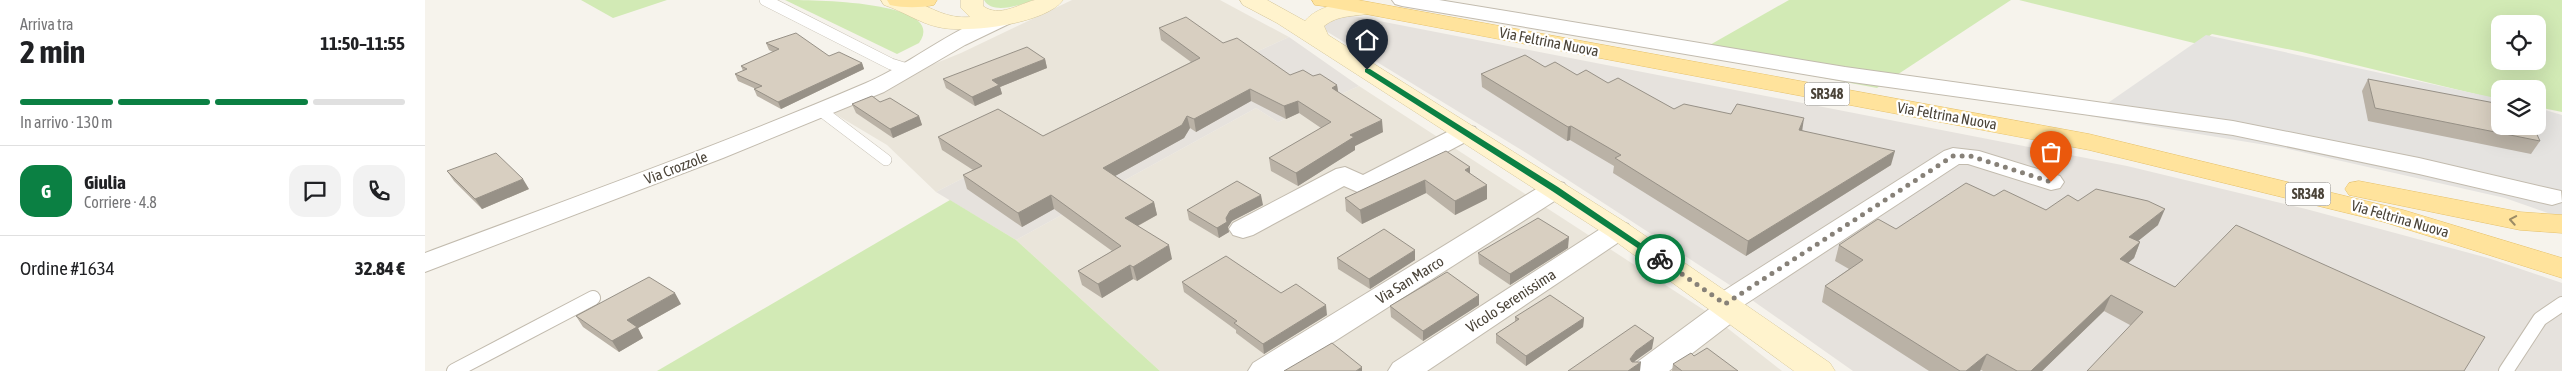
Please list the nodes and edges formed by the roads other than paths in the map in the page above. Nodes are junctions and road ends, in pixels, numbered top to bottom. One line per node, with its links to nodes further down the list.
1 (765, 0): 13 (lane)
2 (892, 0): 9 (main road)
3 (898, 0): 9 (main road)
4 (972, 0): 11 (main road)
5 (1052, 0): 11 (main road)
6 (1251, 0): 12 (main road)
7 (1323, 0): 10 (main road, Via Feltrina Nuova / SR348)
8 (1402, 0): 20 (street)
9 (928, 8): 11 (main road); 13 (street)
10 (1365, 8): 12 (main road); 16 (main road, Via Feltrina Nuova / SR348)
11 (1011, 16): 13 (street, Via Crozzole)
12 (1318, 39): 15 (main road)
13 (914, 65): 14 (street, Via Crozzole)
14 (820, 110): 17 (lane); 24 (street, Via Crozzole)
15 (1466, 132): 19 (main road); 22 (street)
16 (2089, 142): 21 (main road, one-way to 16); 25 (main road, Via Feltrina Nuova / SR348)
17 (885, 160)
18 (2051, 182): 28 (street)
19 (1555, 189): 23 (main road); 30 (street, Via San Marco)
20 (2557, 200)
21 (2562, 224)
22 (1243, 229)
23 (1618, 230): 28 (main road); 31 (street, Vicolo Serenissima)
24 (425, 263)
25 (2562, 268)
26 (593, 298): 29 (lane)
27 (2562, 304): 34 (lane)
28 (1728, 306): 32 (street); 33 (main road)
29 (453, 371)
30 (1264, 371)
31 (1404, 371)
32 (1647, 371)
33 (1818, 371)
34 (2506, 371)

